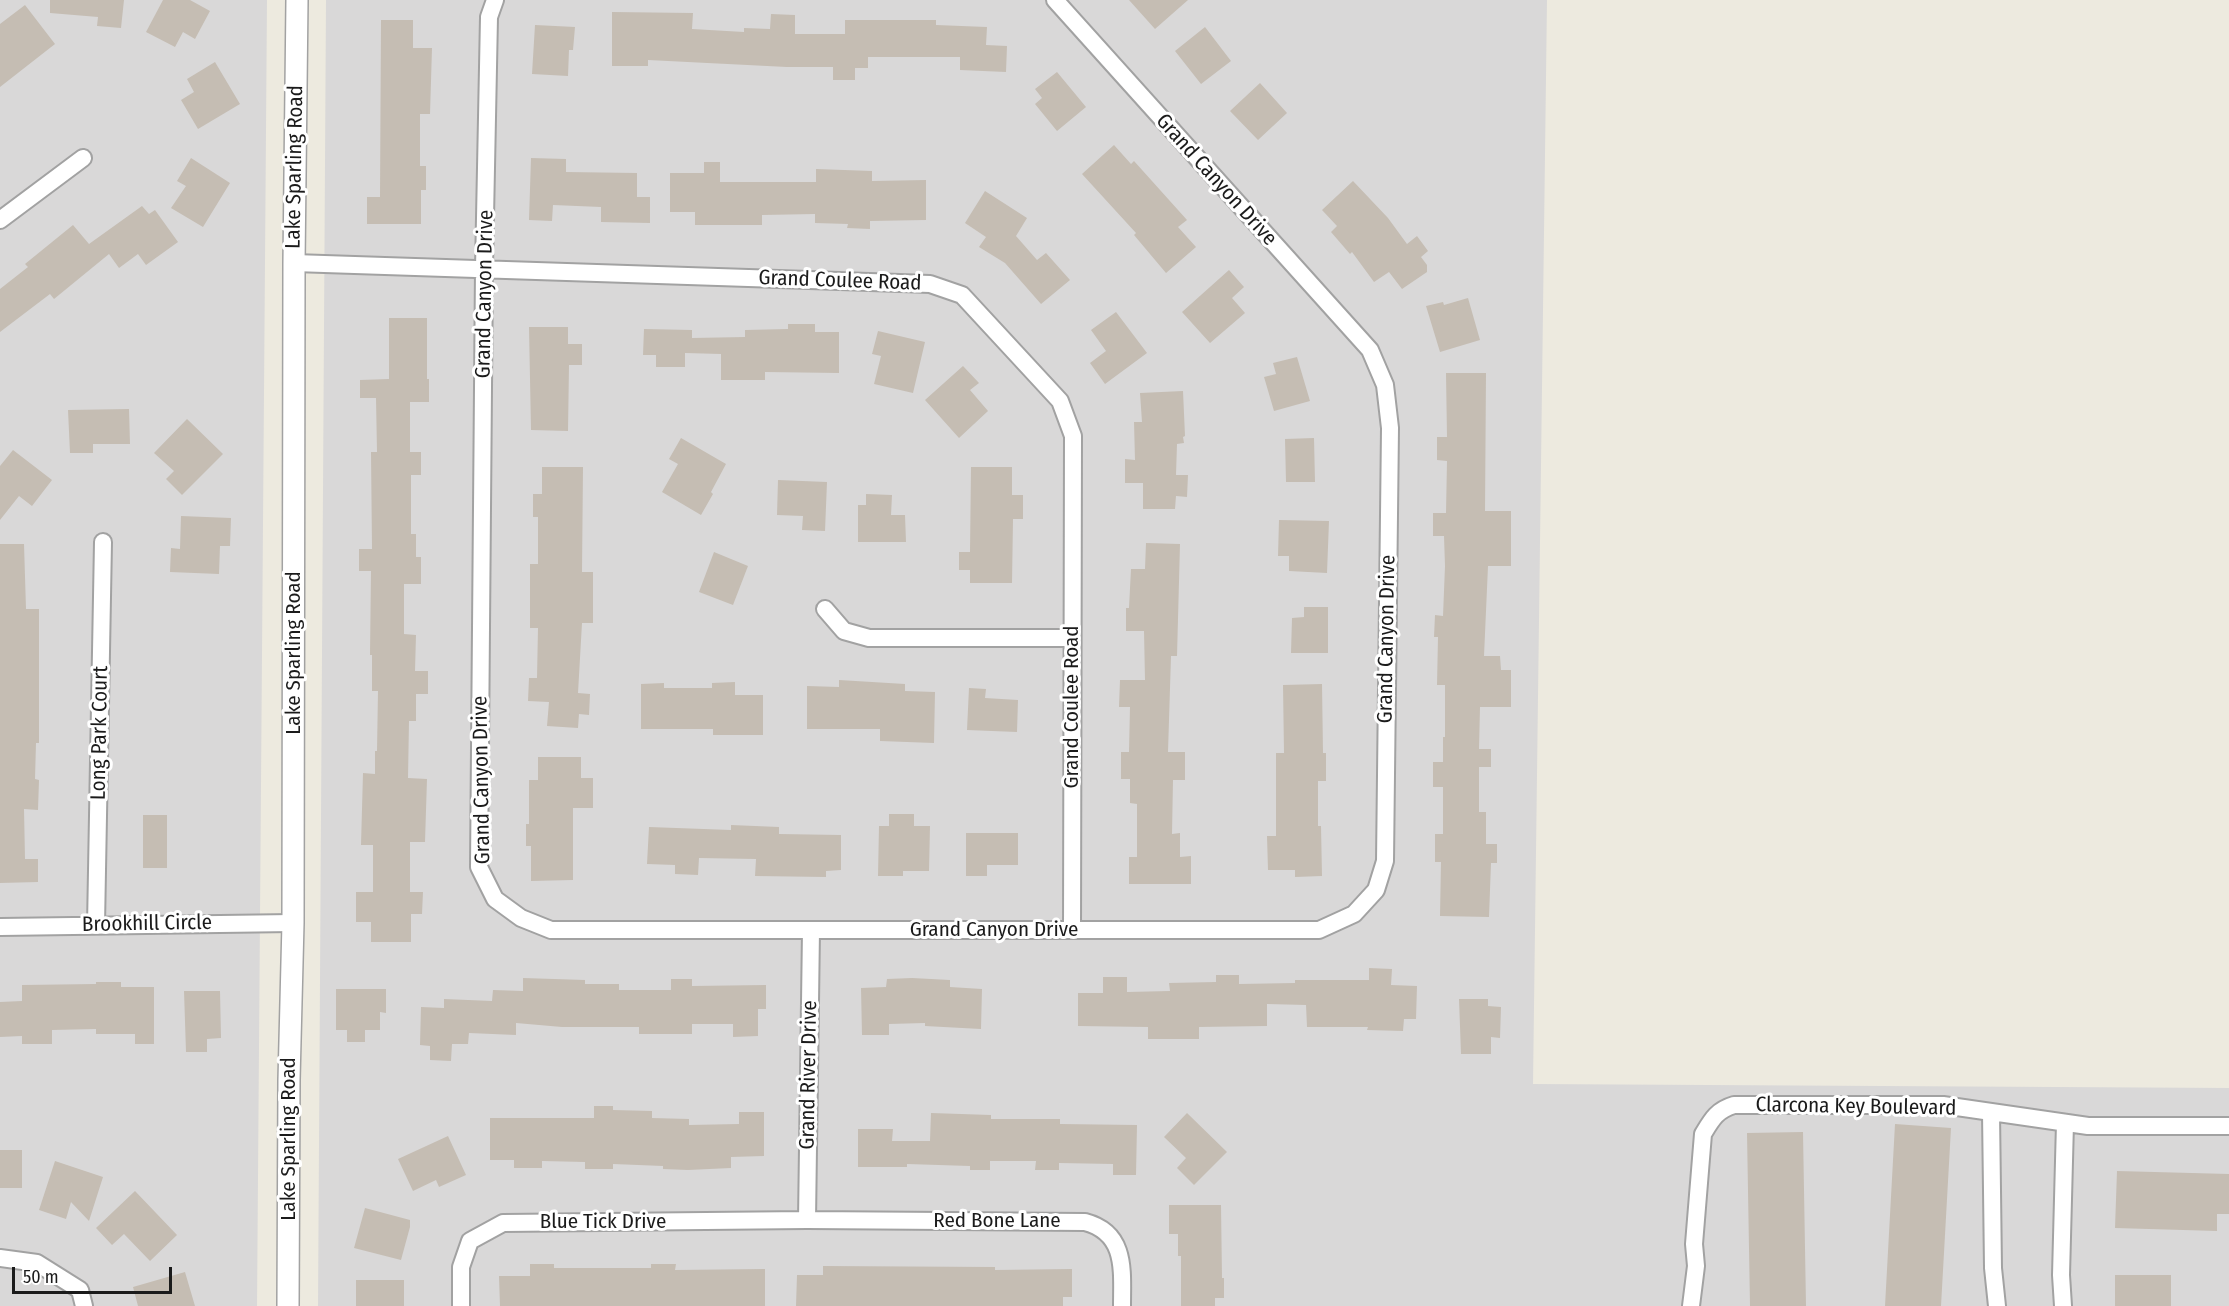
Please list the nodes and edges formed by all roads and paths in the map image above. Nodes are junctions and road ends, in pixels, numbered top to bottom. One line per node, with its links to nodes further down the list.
1 (297, 0): 6 (street, Lake Sparling Road)
2 (495, 0): 7 (street, Grand Canyon Drive)
3 (1055, 0): 15 (street, Grand Canyon Drive)
4 (83, 158): 5 (street)
5 (0, 220)
6 (294, 264): 7 (street, Grand Coulee Road); 11 (street, Lake Sparling Road)
7 (484, 268): 10 (street, Grand Coulee Road); 14 (street, Grand Canyon Drive)
8 (103, 542): 12 (street, Long Park Court)
9 (825, 609): 10 (street)
10 (1072, 638): 15 (street, Grand Coulee Road)
11 (293, 923): 12 (street, Brookhill Circle); 22 (street, Lake Sparling Road)
12 (96, 925): 13 (street, Brookhill Circle)
13 (0, 927)
14 (811, 930): 15 (street, Grand Canyon Drive); 19 (street, Grand River Drive)
15 (1072, 930)
16 (1991, 1113): 17 (street, Clarcona Key Boulevard); 25 (street, Clarcona Key Boulevard); 26 (street)
17 (2065, 1123): 18 (street, Clarcona Key Boulevard); 27 (street)
18 (2229, 1126)
19 (807, 1220): 23 (street, Blue Tick Drive); 24 (street, Red Bone Lane)
20 (0, 1258): 21 (street)
21 (84, 1306)
22 (288, 1306)
23 (461, 1306)
24 (1122, 1306)
25 (1691, 1306)
26 (1997, 1306)
27 (2063, 1306)

